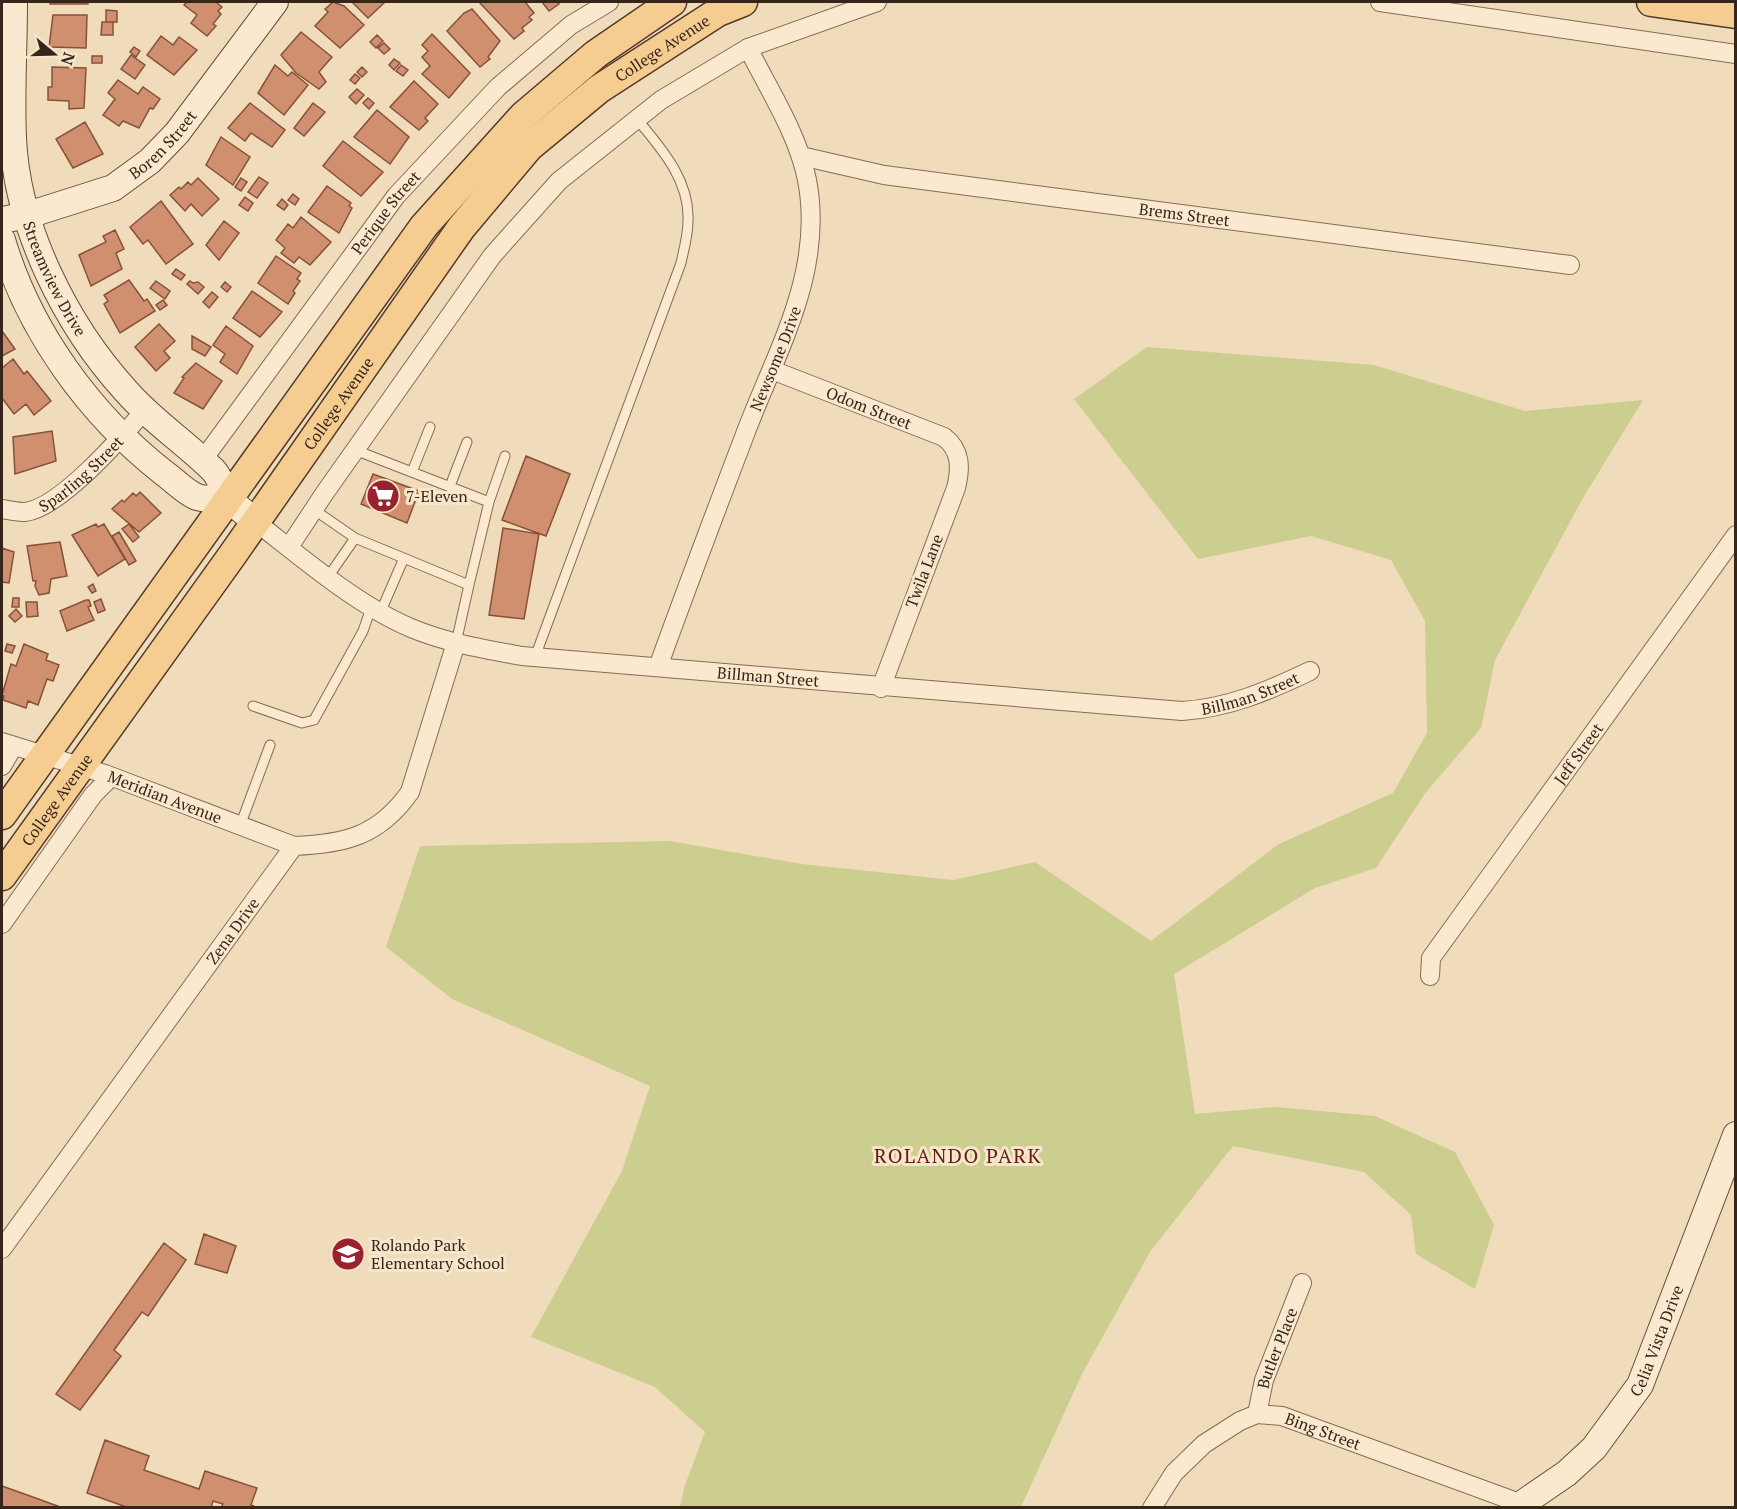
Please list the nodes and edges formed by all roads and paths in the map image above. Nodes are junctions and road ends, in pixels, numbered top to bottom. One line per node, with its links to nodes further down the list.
1 (14, 2): 14 (main road, Streamview Drive)
2 (275, 2): 14 (main road, Boren Street)
3 (609, 2): 26 (street, Perique Street)
4 (672, 2): 29 (main road, College Avenue)
5 (743, 2): 33 (main road, College Avenue)
6 (877, 2): 10 (street)
7 (1380, 2): 11 (street)
8 (1651, 2): 9 (main road)
9 (1736, 14)
10 (748, 48): 12 (street); 13 (street, Newsome Drive)
11 (1736, 54)
12 (636, 118): 23 (street); 42 (lane)
13 (801, 156): 17 (street, Brems Street); 18 (street, Newsome Drive)
14 (28, 215): 15 (main road, Boren Street); 19 (main road, Streamview Drive)
15 (2, 220)
16 (2, 240): 21 (main road, Streamview Drive)
17 (1570, 265)
18 (772, 370): 24 (street, Odom Street); 43 (street, Newsome Drive)
19 (144, 411): 21 (street, Sparling Street); 26 (main road, Streamview Drive)
20 (430, 427): 27 (lane)
21 (123, 435): 29 (main road, Streamview Drive); 31 (street, Sparling Street)
22 (467, 442): 28 (lane)
23 (354, 450): 27 (lane); 32 (street)
24 (958, 453): 45 (street, Twila Lane)
25 (505, 456): 30 (lane)
26 (202, 460): 29 (main road, Streamview Drive)
27 (412, 472): 28 (lane)
28 (450, 486): 30 (lane)
29 (229, 498): 33 (main road, Streamview Drive); 49 (main road, College Avenue)
30 (489, 502): 39 (lane)
31 (2, 509)
32 (313, 509): 35 (lane); 36 (street)
33 (256, 522): 36 (street, Billman Street); 51 (main road, College Avenue)
34 (1736, 535): 58 (street, Jeff Street)
35 (355, 538): 37 (lane); 38 (lane)
36 (289, 547): 38 (street, Billman Street)
37 (404, 558): 39 (lane); 40 (lane)
38 (328, 577): 40 (street, Billman Street)
39 (469, 585): 41 (lane)
40 (376, 608): 41 (street, Billman Street); 46 (lane)
41 (456, 643): 42 (street, Billman Street); 55 (street)
42 (536, 657): 43 (street, Billman Street)
43 (657, 667): 45 (street, Billman Street)
44 (1310, 671): 45 (street, Billman Street)
45 (881, 688)
46 (253, 706)
47 (8, 744): 49 (street, Meridian Avenue); 50 (street)
48 (270, 745): 54 (lane)
49 (44, 754): 51 (street, Meridian Avenue); 53 (main road, College Avenue)
50 (2, 766)
51 (80, 766): 52 (street, Meridian Avenue); 56 (main road, College Avenue)
52 (111, 777): 54 (street, Meridian Avenue); 57 (street)
53 (2, 815)
54 (240, 826): 55 (street, Meridian Avenue)
55 (294, 846): 60 (street, Zena Drive)
56 (2, 876)
57 (2, 924)
58 (1430, 976)
59 (1736, 1135): 63 (main road, Celia Vista Drive)
60 (2, 1249)
61 (1302, 1283): 62 (street, Butler Place)
62 (1257, 1414): 63 (street, Bing Street); 64 (street)
63 (1519, 1506)
64 (1152, 1508)

